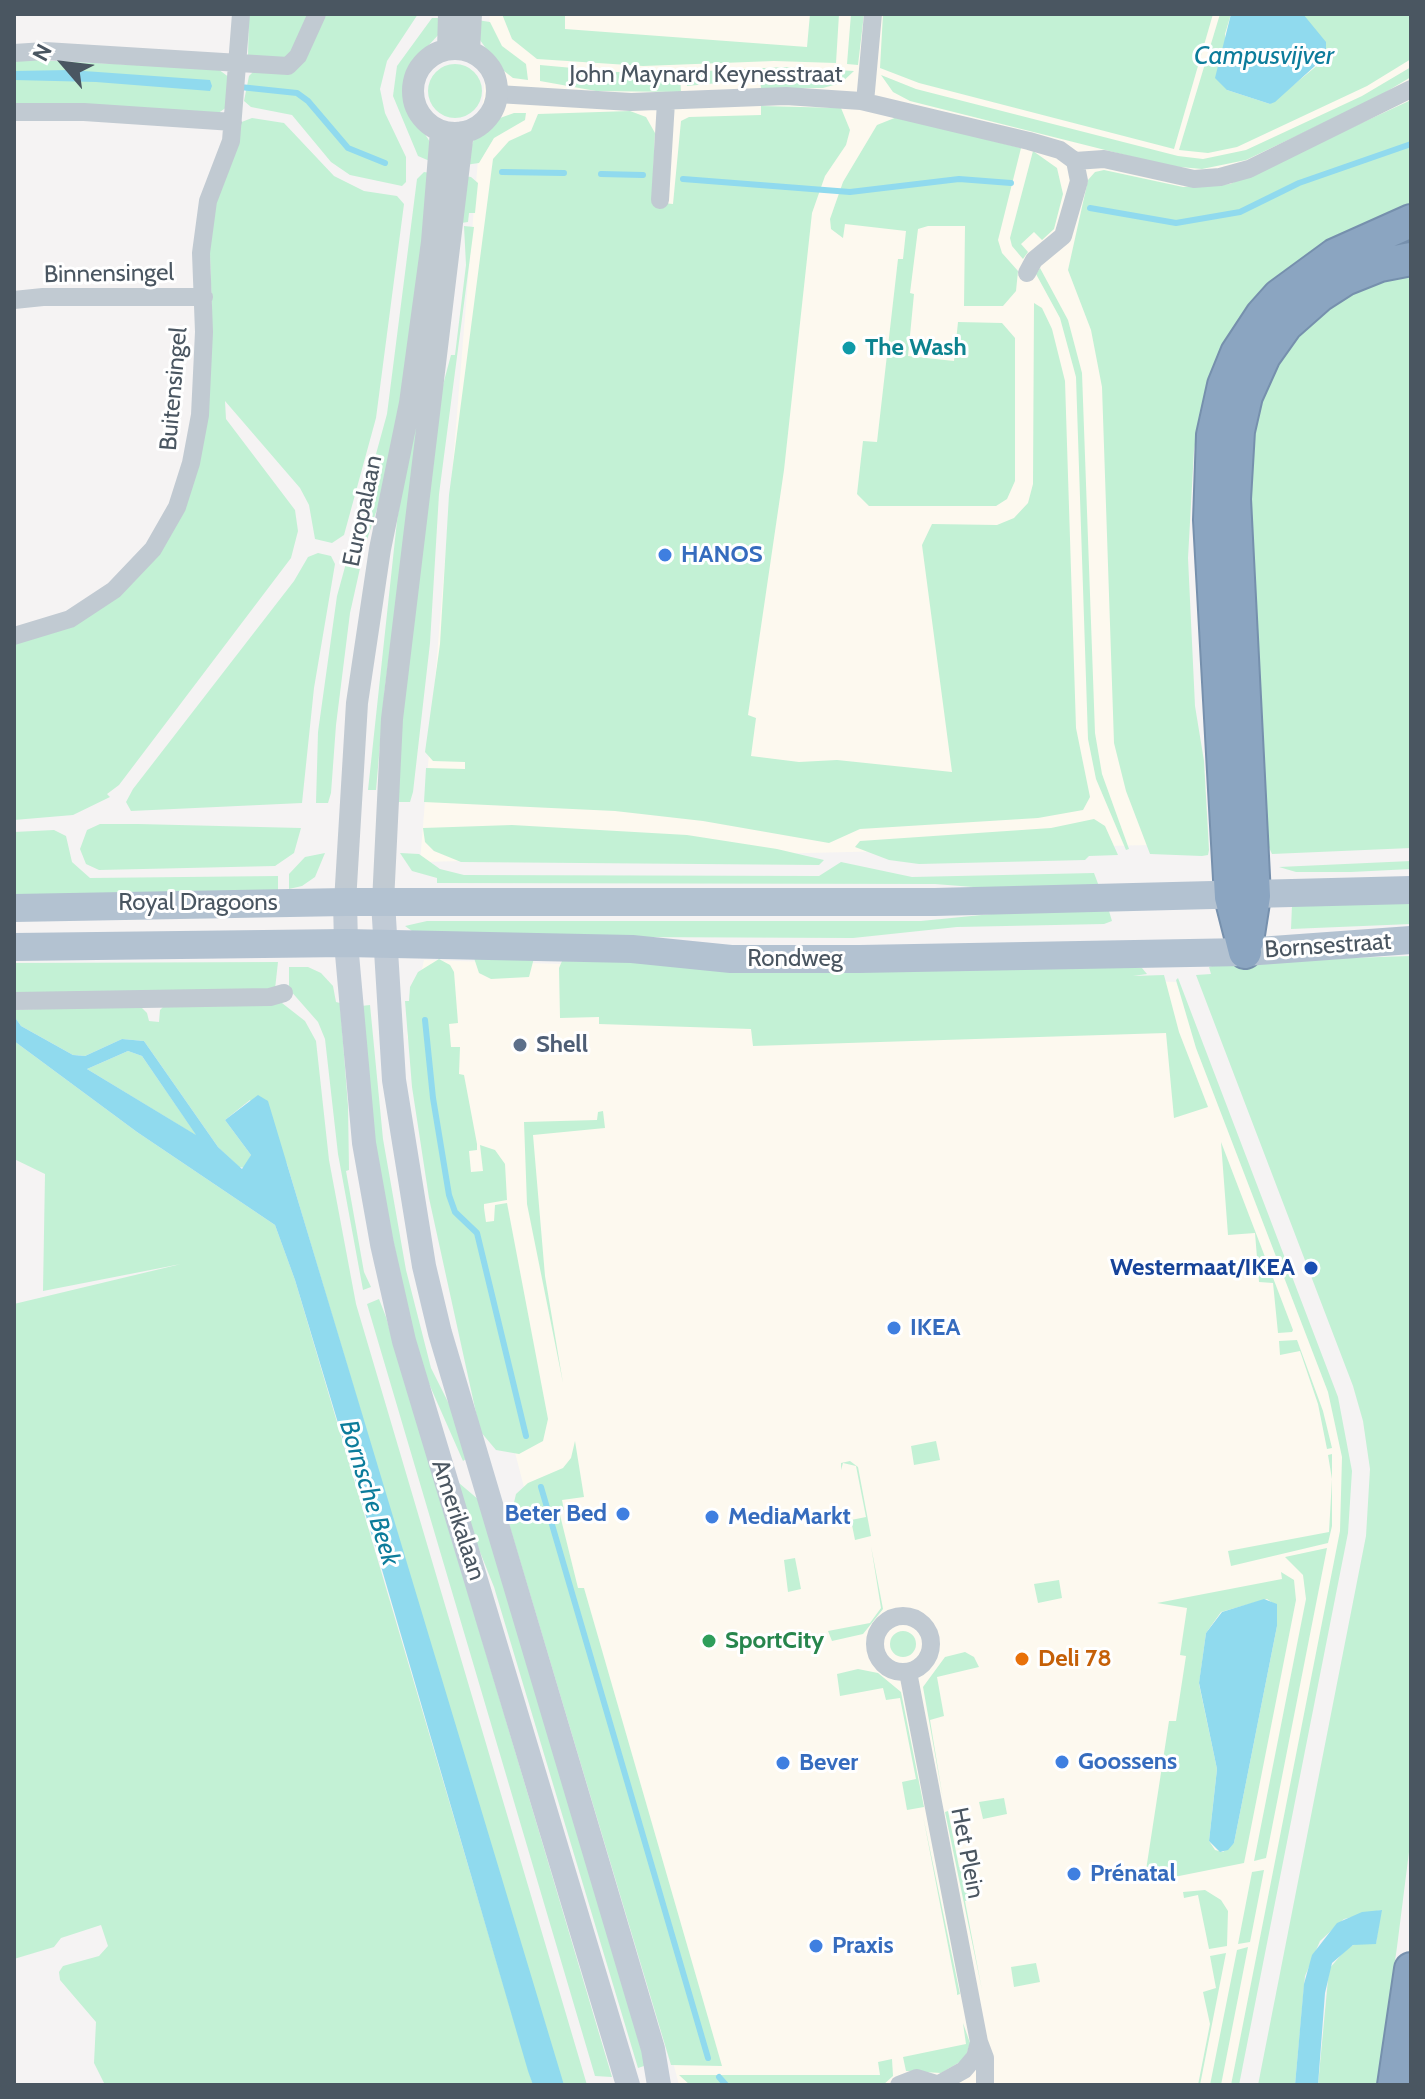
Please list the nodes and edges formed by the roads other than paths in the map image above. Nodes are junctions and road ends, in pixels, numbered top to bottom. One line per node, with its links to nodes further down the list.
1 (241, 14): 8 (street, Buitensingel)
2 (317, 14): 8 (street)
3 (449, 14): 6 (street)
4 (471, 14): 6 (street)
5 (873, 14): 12 (street)
6 (459, 50): 10 (street); 15 (street)
7 (14, 53): 8 (street)
8 (237, 65): 14 (street, Buitensingel)
9 (1411, 89): 16 (street, John Maynard Keynesstraat)
10 (497, 94): 11 (street, John Maynard Keynesstraat); 15 (street)
11 (666, 102): 12 (street, John Maynard Keynesstraat); 17 (street)
12 (865, 102): 16 (street, John Maynard Keynesstraat)
13 (14, 112): 14 (street)
14 (234, 116): 21 (street, Buitensingel)
15 (452, 132): 26 (street, Europalaan); 27 (street, Europalaan)
16 (1075, 161): 20 (street)
17 (660, 200)
18 (1411, 221): 25 (highway)
19 (1411, 259): 25 (highway)
20 (1027, 273)
21 (204, 297): 22 (street, Binnensingel); 23 (street, Buitensingel)
22 (14, 300)
23 (14, 636)
24 (1411, 890): 25 (main road)
25 (1242, 896): 27 (main road); 33 (highway)
26 (345, 902): 27 (main road, Royal Dragoons); 28 (main road, Royal Dragoons); 30 (main road, Amerikalaan)
27 (383, 902): 31 (main road, Amerikalaan)
28 (14, 908)
29 (1411, 940): 33 (main road, Bornsestraat)
30 (346, 943): 31 (main road, Rondweg); 32 (main road, Royal Dragoons); 36 (main road, Amerikalaan)
31 (383, 945): 33 (main road, Rondweg); 37 (main road, Amerikalaan)
32 (14, 947)
33 (1245, 952)
34 (284, 993): 35 (street)
35 (14, 1001)
36 (413, 1372): 37 (main road); 42 (main road, Amerikalaan)
37 (485, 1481): 41 (main road, Amerikalaan)
38 (908, 1672): 40 (street, Het Plein)
39 (1411, 1969): 48 (highway)
40 (979, 2042): 46 (street); 47 (street, Het Plein)
41 (653, 2049): 43 (main road, Amerikalaan); 44 (street)
42 (628, 2085)
43 (659, 2085)
44 (673, 2085)
45 (899, 2085): 46 (street)
46 (939, 2085)
47 (985, 2085)
48 (1394, 2085)

